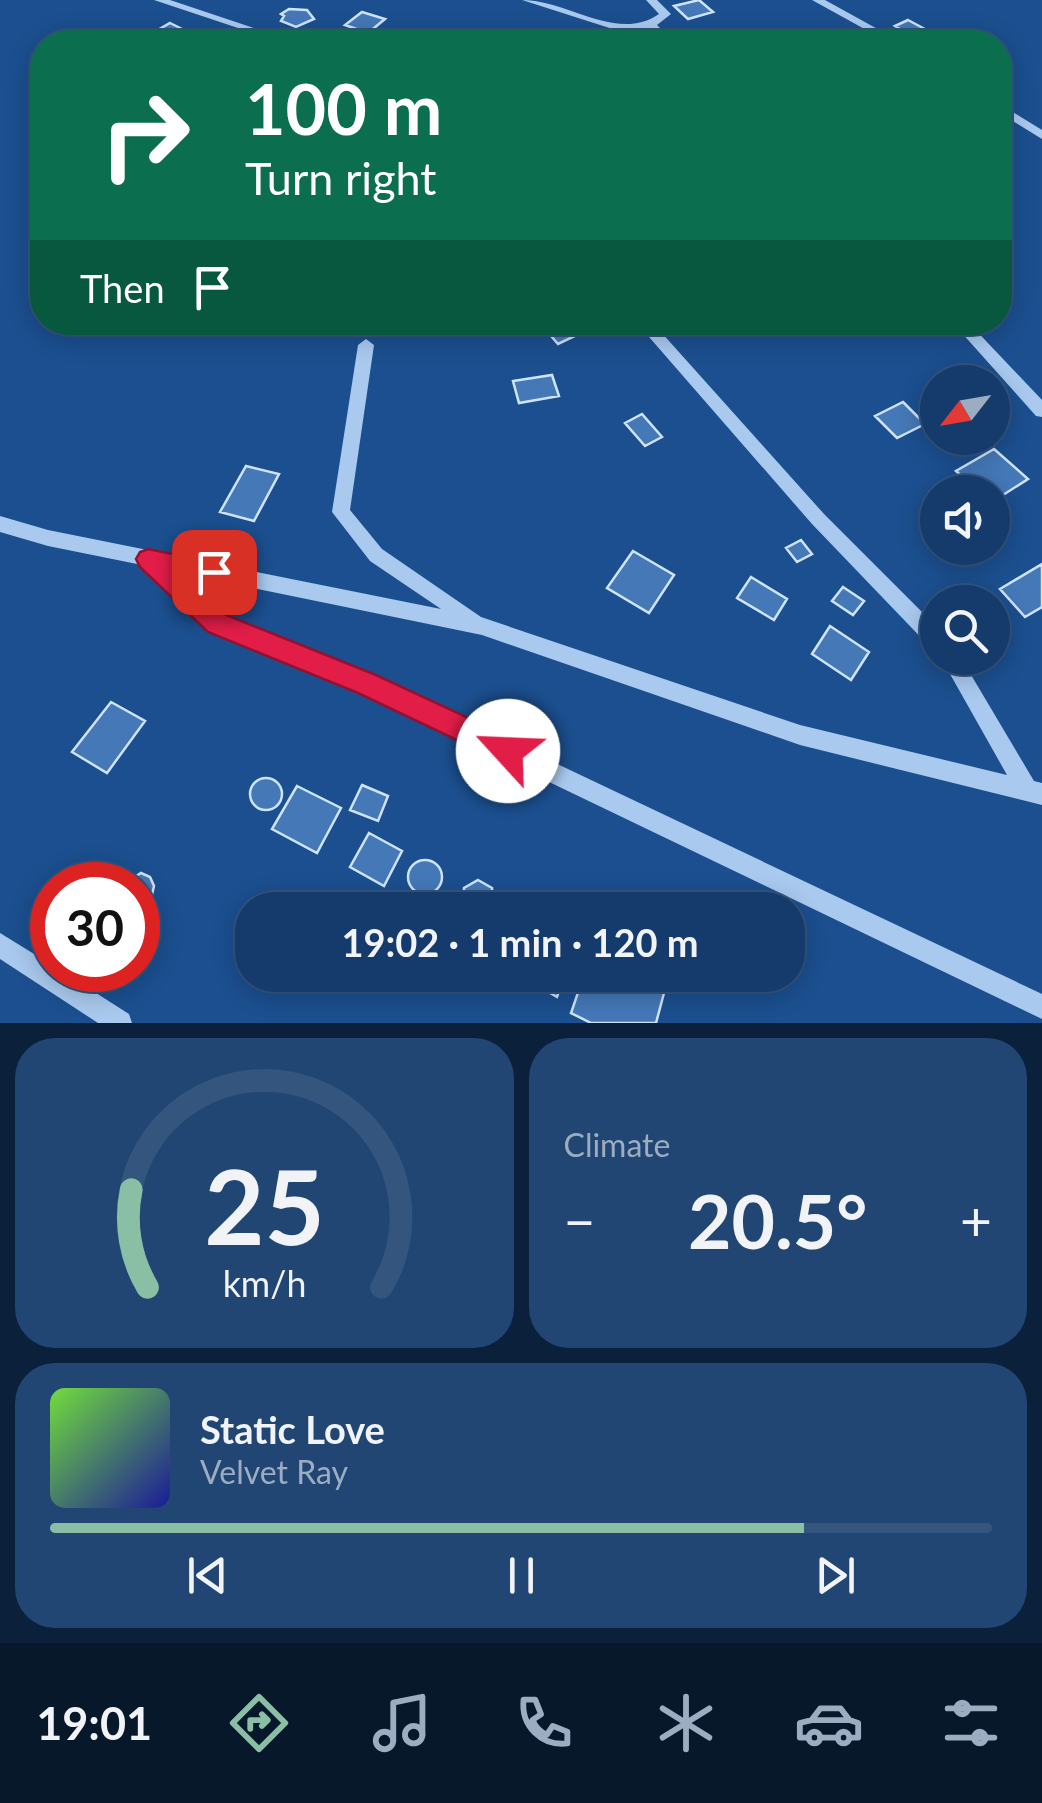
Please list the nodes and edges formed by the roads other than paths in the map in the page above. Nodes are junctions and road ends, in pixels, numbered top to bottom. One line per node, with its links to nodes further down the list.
1 (160, 0): 6 (street)
2 (527, 0): 5 (street)
3 (651, 0): 5 (street)
4 (817, 0): 8 (street)
5 (650, 25): 7 (street)
6 (253, 30)
7 (655, 30)
8 (873, 30)
9 (1012, 116): 10 (street)
10 (1042, 135)
11 (655, 335): 17 (street)
12 (970, 335): 14 (street)
13 (366, 344): 18 (street)
14 (1042, 411)
15 (0, 524): 16 (street)
16 (148, 559): 18 (street); 22 (street)
17 (920, 624)
18 (482, 626): 20 (street)
19 (962, 675): 20 (street)
20 (1034, 792)
21 (0, 944): 23 (street)
22 (1042, 1007)
23 (120, 1023)

